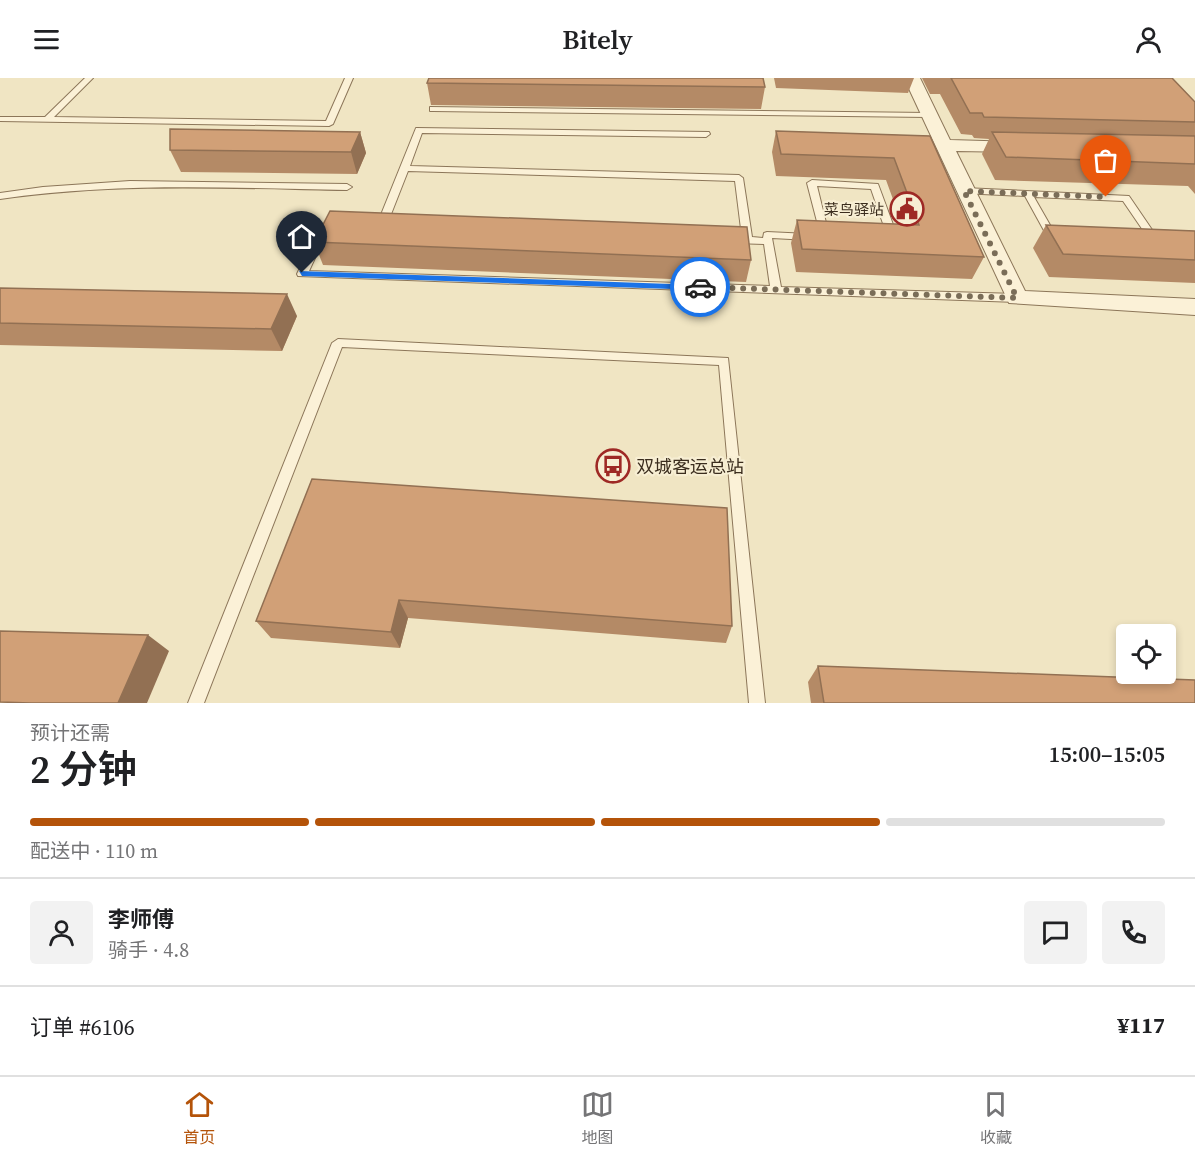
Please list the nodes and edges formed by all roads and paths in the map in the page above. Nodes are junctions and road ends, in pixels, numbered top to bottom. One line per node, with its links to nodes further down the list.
1 (89, 78): 7 (lane)
2 (349, 78): 7 (lane)
3 (912, 78): 5 (street)
4 (433, 109): 5 (lane)
5 (928, 115): 9 (street)
6 (0, 119): 7 (lane)
7 (48, 119)
8 (706, 134): 11 (lane)
9 (942, 145): 10 (street); 13 (street)
10 (1034, 147)
11 (405, 168): 17 (lane); 24 (lane)
12 (348, 187): 15 (lane)
13 (964, 191): 14 (lane); 27 (street)
14 (1028, 194): 18 (lane); 23 (lane)
15 (0, 196)
16 (327, 221): 26 (lane)
17 (392, 228)
18 (1062, 235)
19 (825, 238): 20 (lane); 22 (lane); 25 (lane)
20 (836, 238)
21 (723, 239): 24 (lane)
22 (882, 239)
23 (1144, 239)
24 (747, 240): 25 (lane)
25 (768, 242): 26 (lane)
26 (776, 290): 27 (lane)
27 (1017, 298): 28 (street)
28 (1195, 307)
29 (196, 703): 30 (lane)
30 (757, 703)

